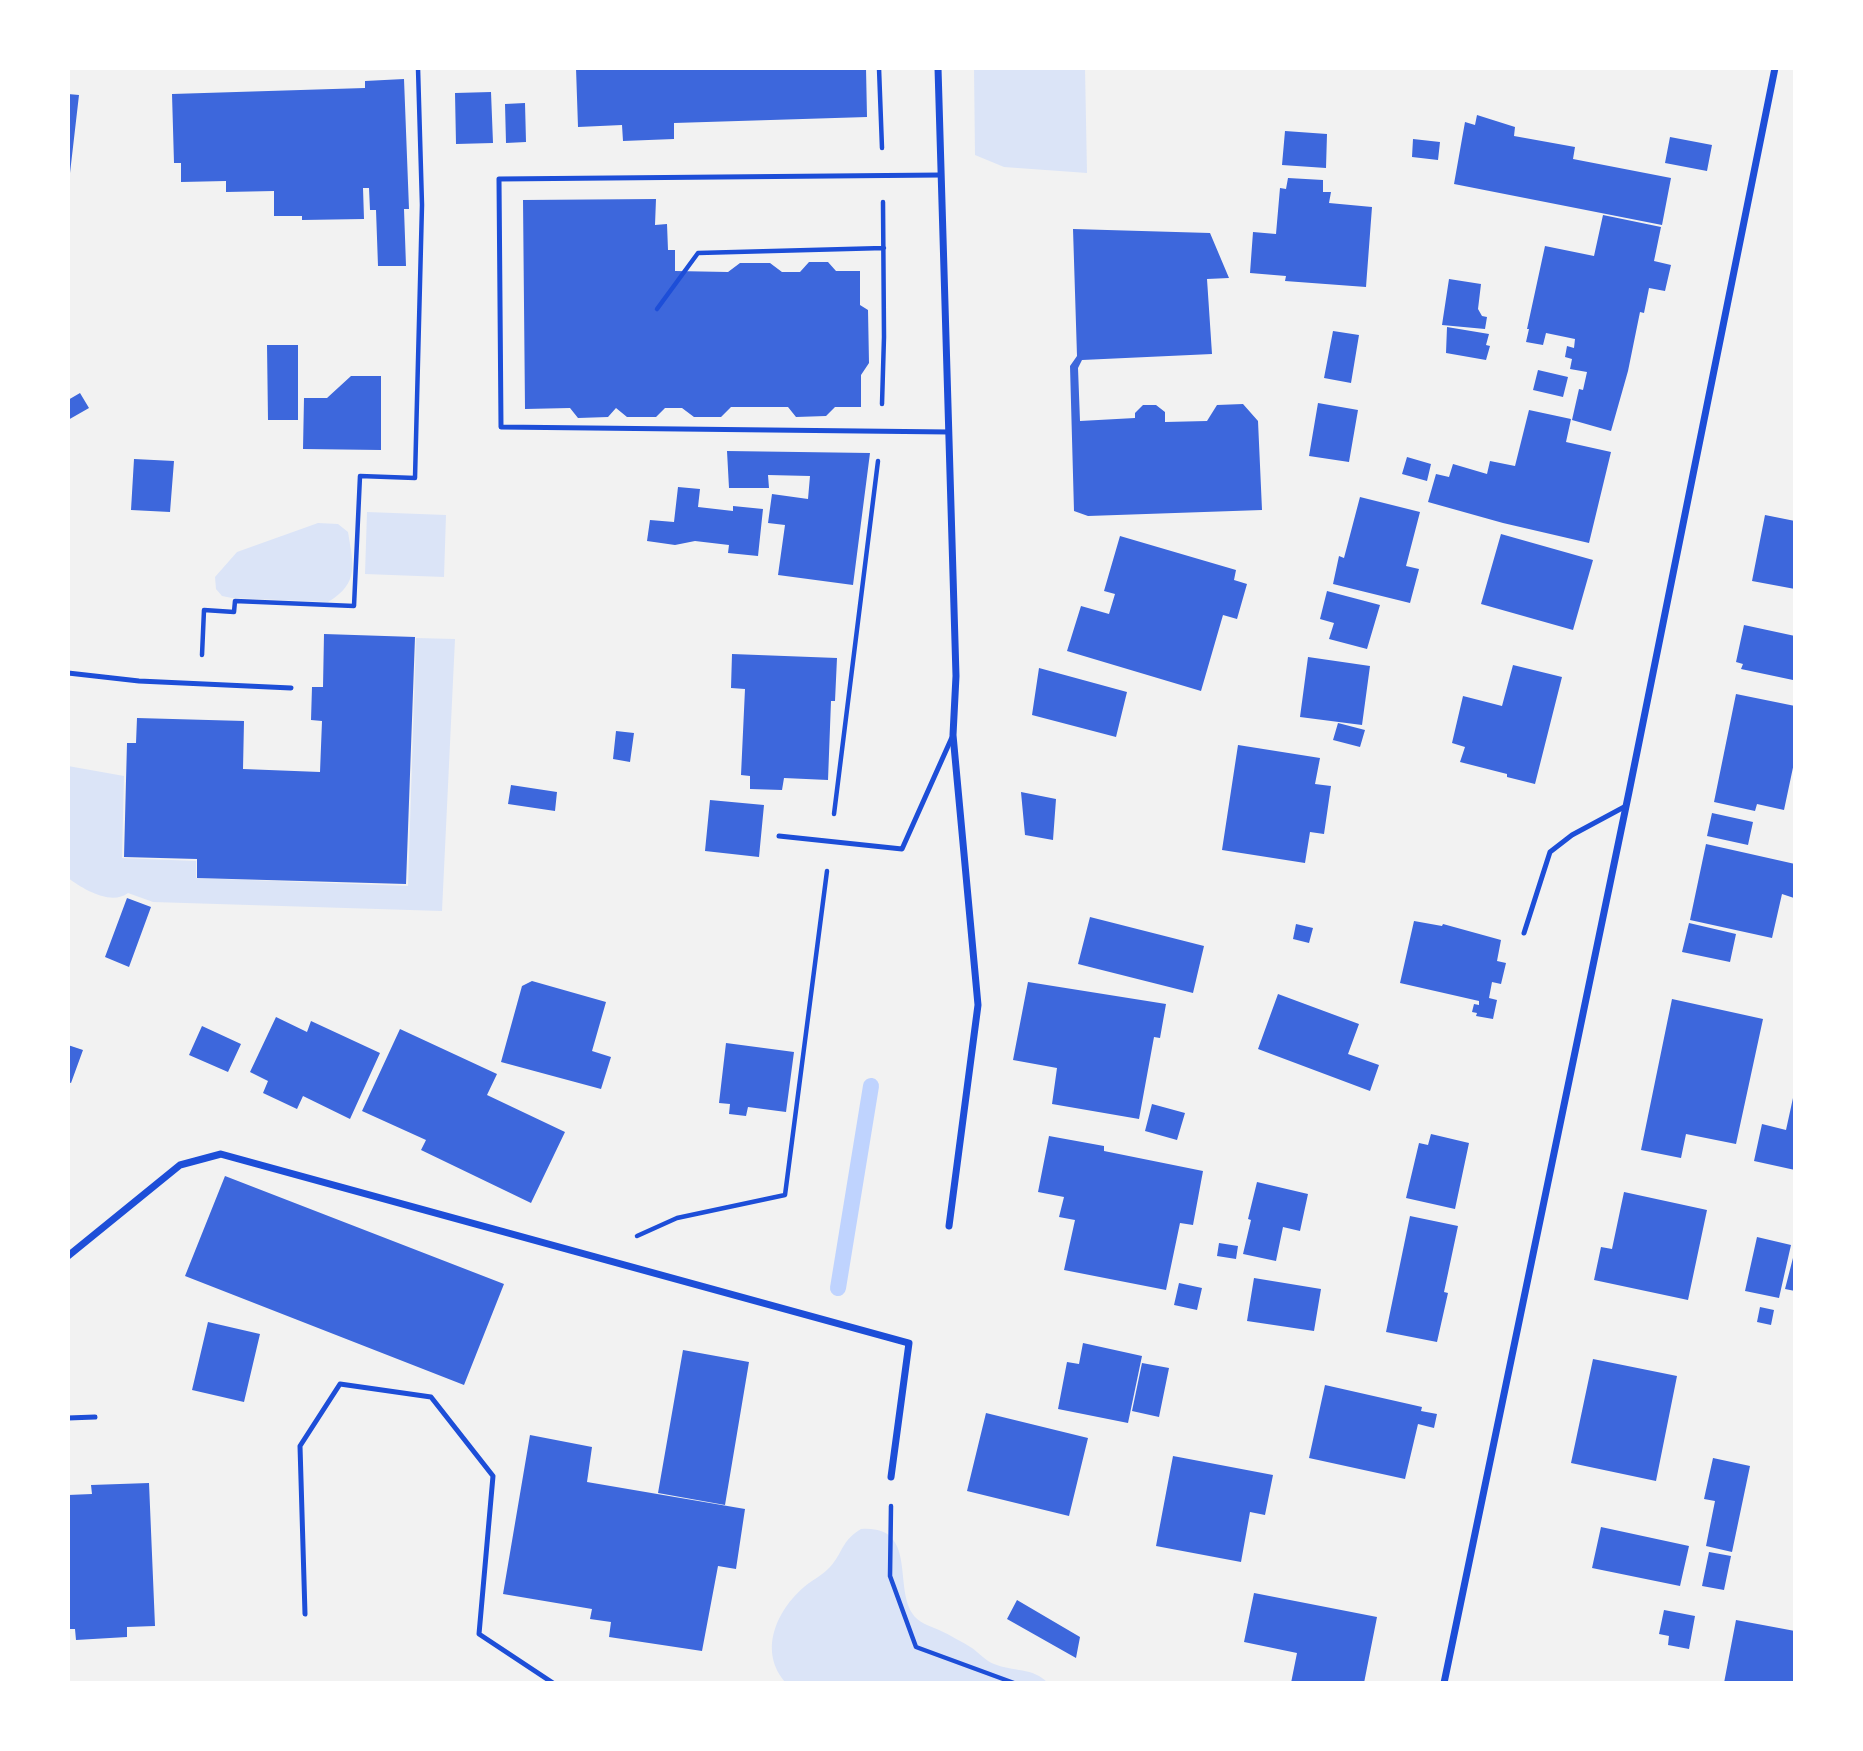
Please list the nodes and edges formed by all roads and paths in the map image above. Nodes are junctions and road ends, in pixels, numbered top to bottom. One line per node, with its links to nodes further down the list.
1 (418, 68): 9 (path)
2 (938, 68): 4 (street)
3 (1775, 68): 12 (street)
4 (941, 174): 7 (street); 7 (lane)
5 (884, 248): 6 (path)
6 (657, 309)
7 (949, 432): 11 (street)
8 (68, 674): 9 (lane)
9 (201, 684): 10 (lane)
10 (291, 688)
11 (953, 734): 13 (lane); 16 (street)
12 (1626, 806): 15 (lane); 25 (street)
13 (779, 836)
14 (826, 878): 17 (path)
15 (1524, 933)
16 (949, 1226)
17 (595, 1255): 18 (street); 21 (street)
18 (68, 1256)
19 (95, 1417): 20 (lane)
20 (68, 1418)
21 (891, 1477): 24 (path)
22 (305, 1614): 23 (lane)
23 (552, 1683)
24 (1014, 1683)
25 (1444, 1683)

